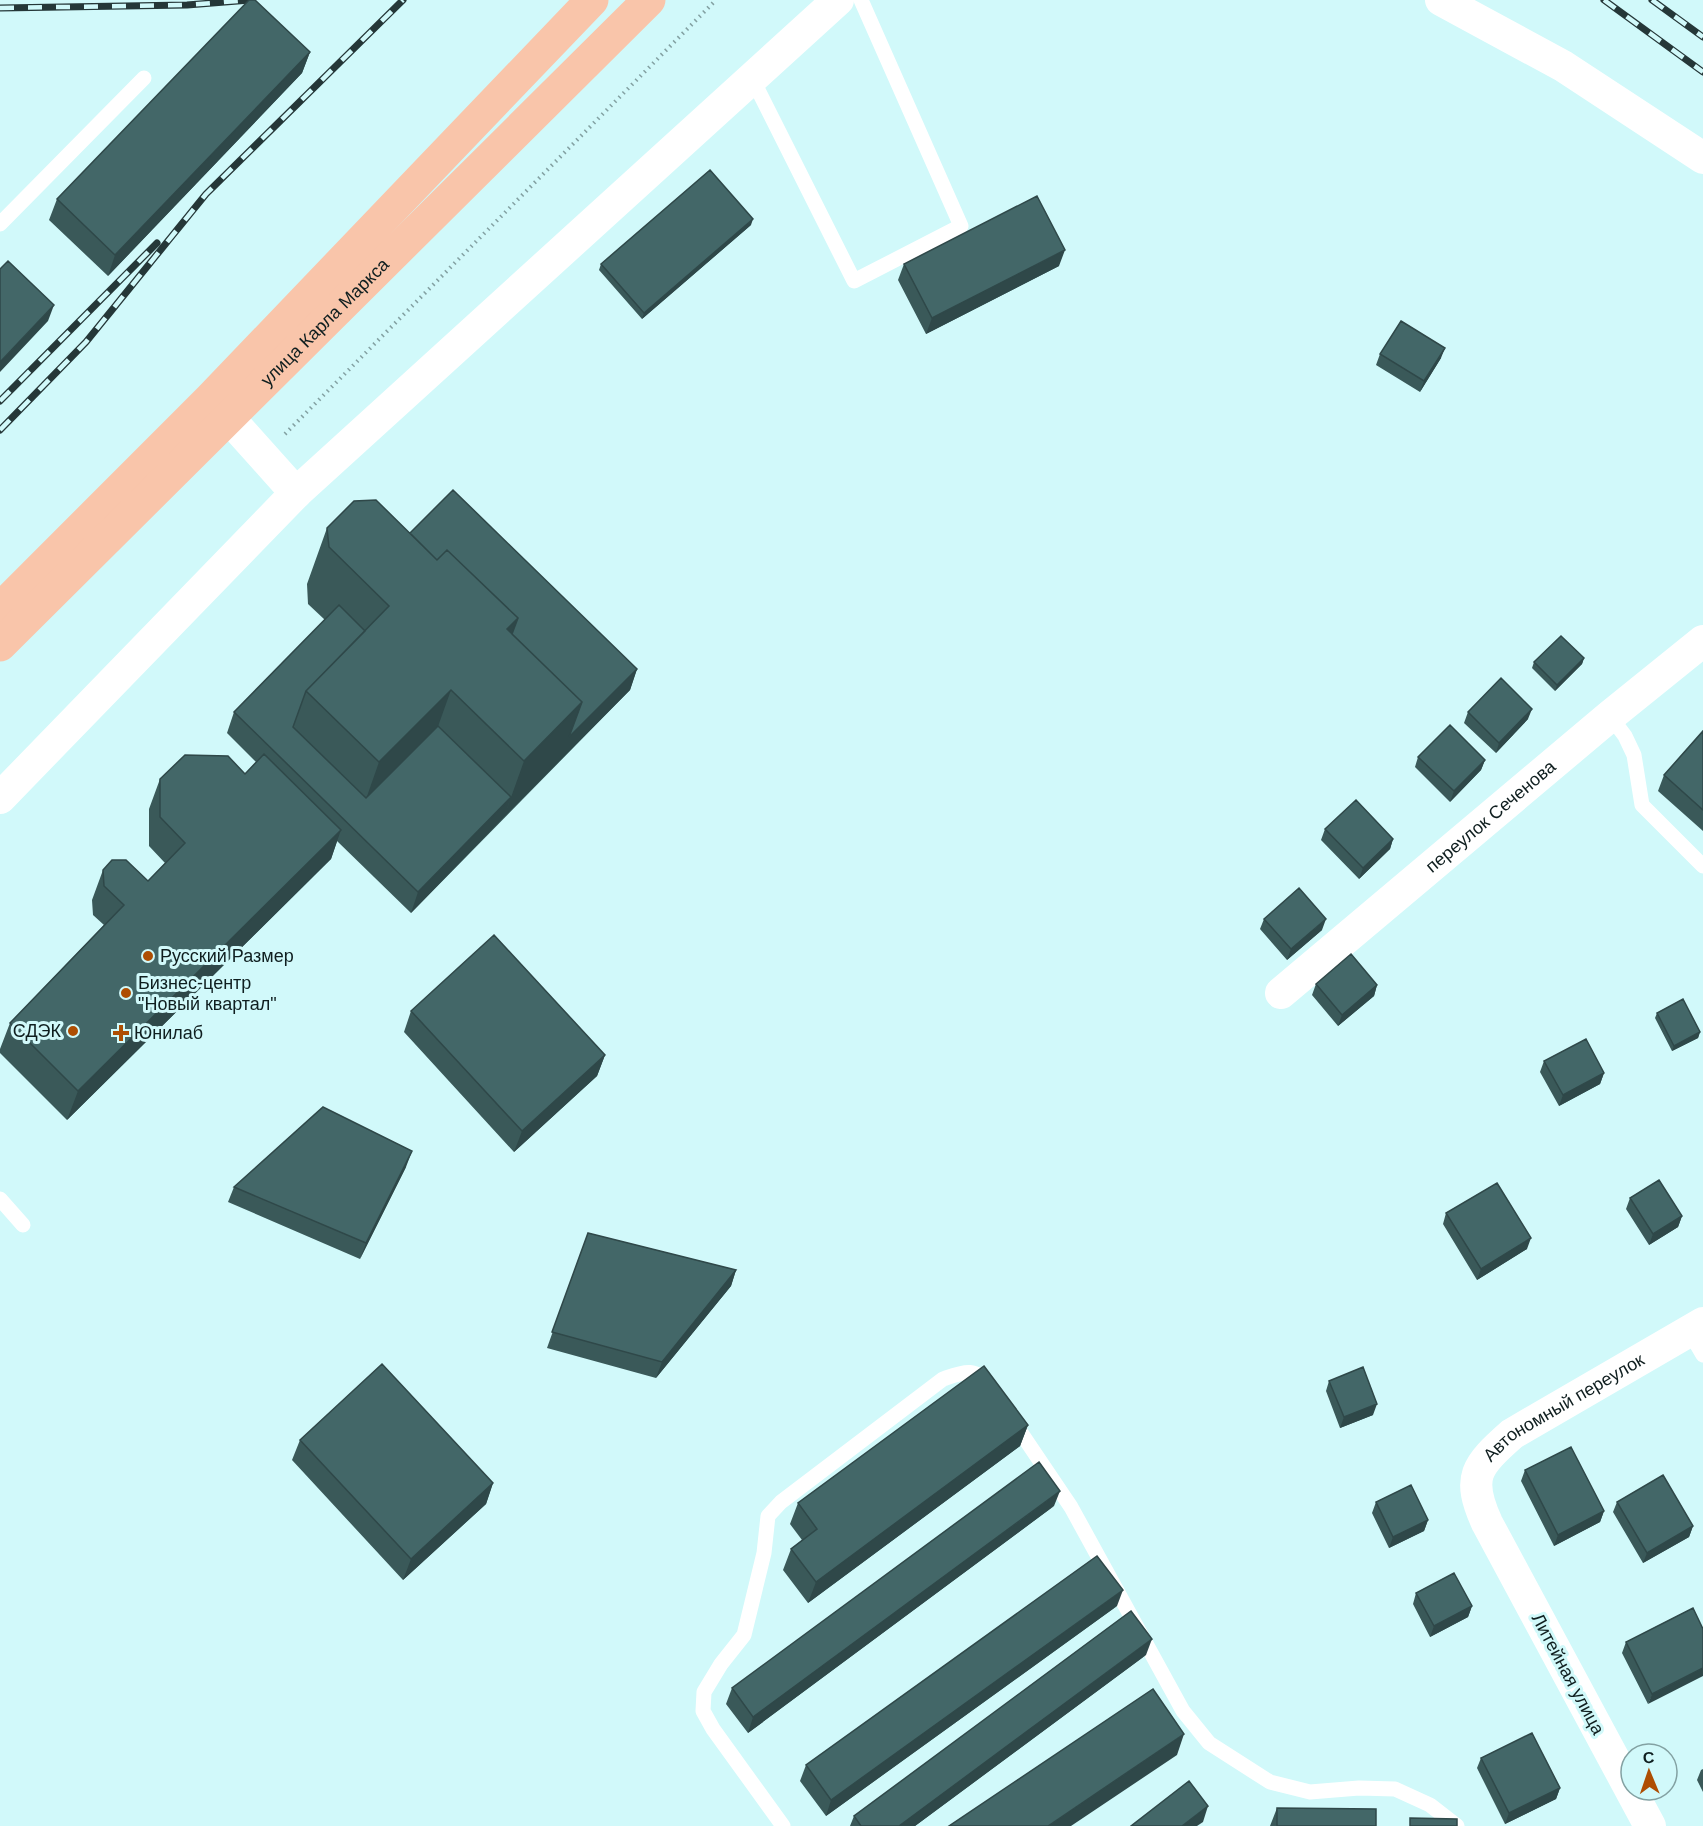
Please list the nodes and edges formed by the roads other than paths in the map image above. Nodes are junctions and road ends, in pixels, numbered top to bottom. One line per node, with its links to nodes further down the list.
1 (592, 0): 12 (main road, улица Карла Маркса)
2 (649, 0): 10 (main road, улица Карла Маркса)
3 (838, 0): 7 (street)
4 (861, 0): 7 (lane)
5 (1441, 0): 8 (street)
6 (144, 78): 9 (lane)
7 (753, 78): 11 (street)
8 (1703, 158)
9 (0, 224)
10 (228, 417): 11 (street); 14 (main road, улица Карла Маркса)
11 (296, 493): 16 (street)
12 (0, 609)
13 (1703, 640): 15 (street, переулок Сеченова)
14 (0, 645)
15 (1610, 716): 17 (lane); 18 (street, переулок Сеченова)
16 (0, 798)
17 (1703, 866)
18 (1281, 993)
19 (0, 1199): 20 (lane)
20 (23, 1225)
21 (1698, 1337): 22 (street, Автономный переулок)
22 (1487, 1523): 23 (street, Литейная улица)
23 (1642, 1823)
24 (783, 1826): 25 (lane)
25 (1456, 1826)

